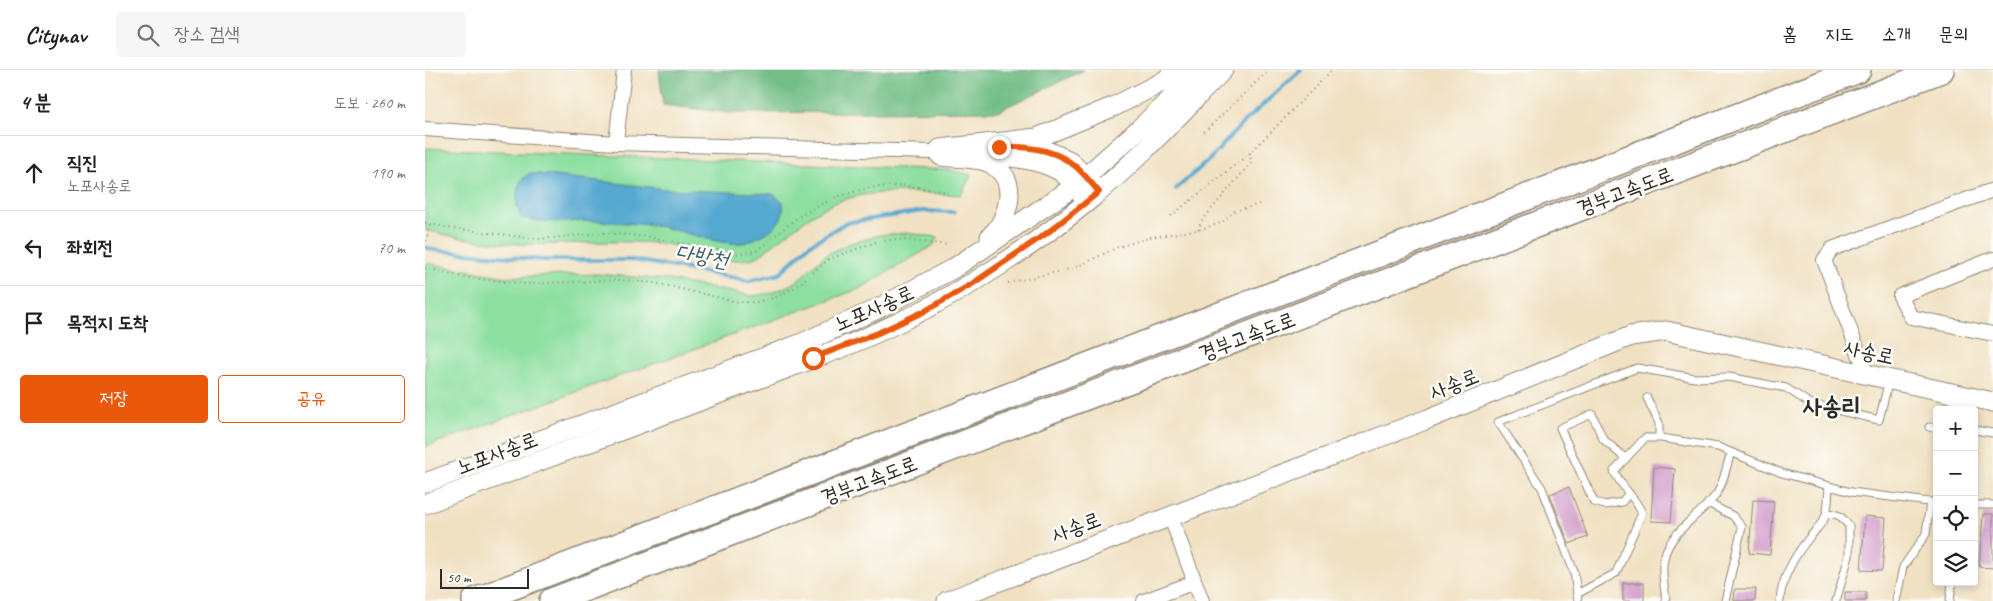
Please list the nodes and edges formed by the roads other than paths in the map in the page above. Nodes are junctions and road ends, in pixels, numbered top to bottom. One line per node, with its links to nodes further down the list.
1 (624, 70): 8 (street)
2 (1178, 70): 9 (main road)
3 (1201, 70): 10 (main road, 노포사송로)
4 (1223, 70): 12 (main road, 노포사송로)
5 (1858, 70): 38 (highway, 경부고속도로)
6 (1941, 70): 39 (highway, 경부고속도로)
7 (425, 129): 8 (street)
8 (616, 143): 9 (street)
9 (937, 152): 10 (main road); 14 (main road)
10 (1081, 182): 12 (main road); 14 (main road, 노포사송로)
11 (1993, 190): 16 (street)
12 (1093, 197): 30 (main road, 노포사송로)
13 (1993, 259): 15 (street)
14 (964, 262): 25 (main road, 노포사송로)
15 (1993, 334)
16 (1867, 375): 17 (main road, 사송로); 34 (main road, 사송로)
17 (1889, 380): 19 (main road, 사송로); 37 (lane)
18 (1647, 398): 22 (lane)
19 (1993, 402)
20 (1978, 431): 21 (lane)
21 (1993, 433)
22 (1659, 438): 23 (lane); 24 (lane)
23 (1731, 452): 26 (lane); 28 (lane)
24 (1626, 459): 27 (lane); 27 (lane)
25 (425, 483)
26 (1829, 486): 29 (lane); 33 (lane)
27 (1629, 493): 37 (lane)
28 (1708, 503): 43 (lane); 44 (lane)
29 (1933, 503): 47 (lane)
30 (425, 504)
31 (1978, 505): 32 (lane)
32 (1993, 505)
33 (1827, 512): 45 (lane); 46 (lane)
34 (1170, 515): 35 (street); 40 (main road, 사송로)
35 (1195, 582): 41 (street); 42 (street)
36 (1952, 586): 48 (lane)
37 (1578, 598)
38 (475, 601)
39 (553, 601)
40 (947, 601)
41 (1144, 601)
42 (1202, 601)
43 (1666, 601)
44 (1725, 601)
45 (1780, 601)
46 (1837, 601)
47 (1896, 601)
48 (1950, 601)

